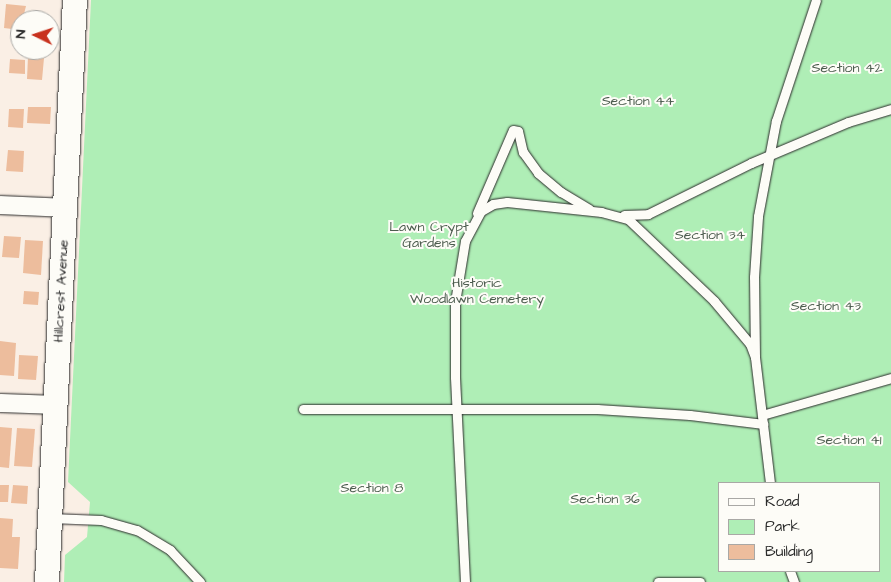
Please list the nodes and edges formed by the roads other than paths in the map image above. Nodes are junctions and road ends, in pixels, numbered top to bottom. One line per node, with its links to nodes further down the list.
1 (75, 0): 6 (street, Hillcrest Avenue)
2 (816, 0): 4 (lane)
3 (891, 109): 4 (lane)
4 (767, 156): 8 (lane); 10 (lane)
5 (0, 205): 6 (street)
6 (65, 208): 13 (street, Hillcrest Avenue)
7 (602, 212): 8 (lane); 9 (lane); 9 (lane)
8 (612, 214): 10 (lane)
9 (475, 218): 15 (lane)
10 (755, 357): 16 (lane)
11 (891, 378): 16 (lane)
12 (0, 403): 13 (street)
13 (55, 405): 18 (street, Hillcrest Avenue)
14 (302, 409): 15 (lane)
15 (459, 411): 16 (lane); 21 (lane)
16 (762, 420): 17 (lane)
17 (770, 482)
18 (50, 518): 19 (street, Hillcrest Avenue); 20 (lane)
19 (47, 582)
20 (200, 582)
21 (465, 582)
22 (658, 582): 23 (lane)
23 (700, 582)

